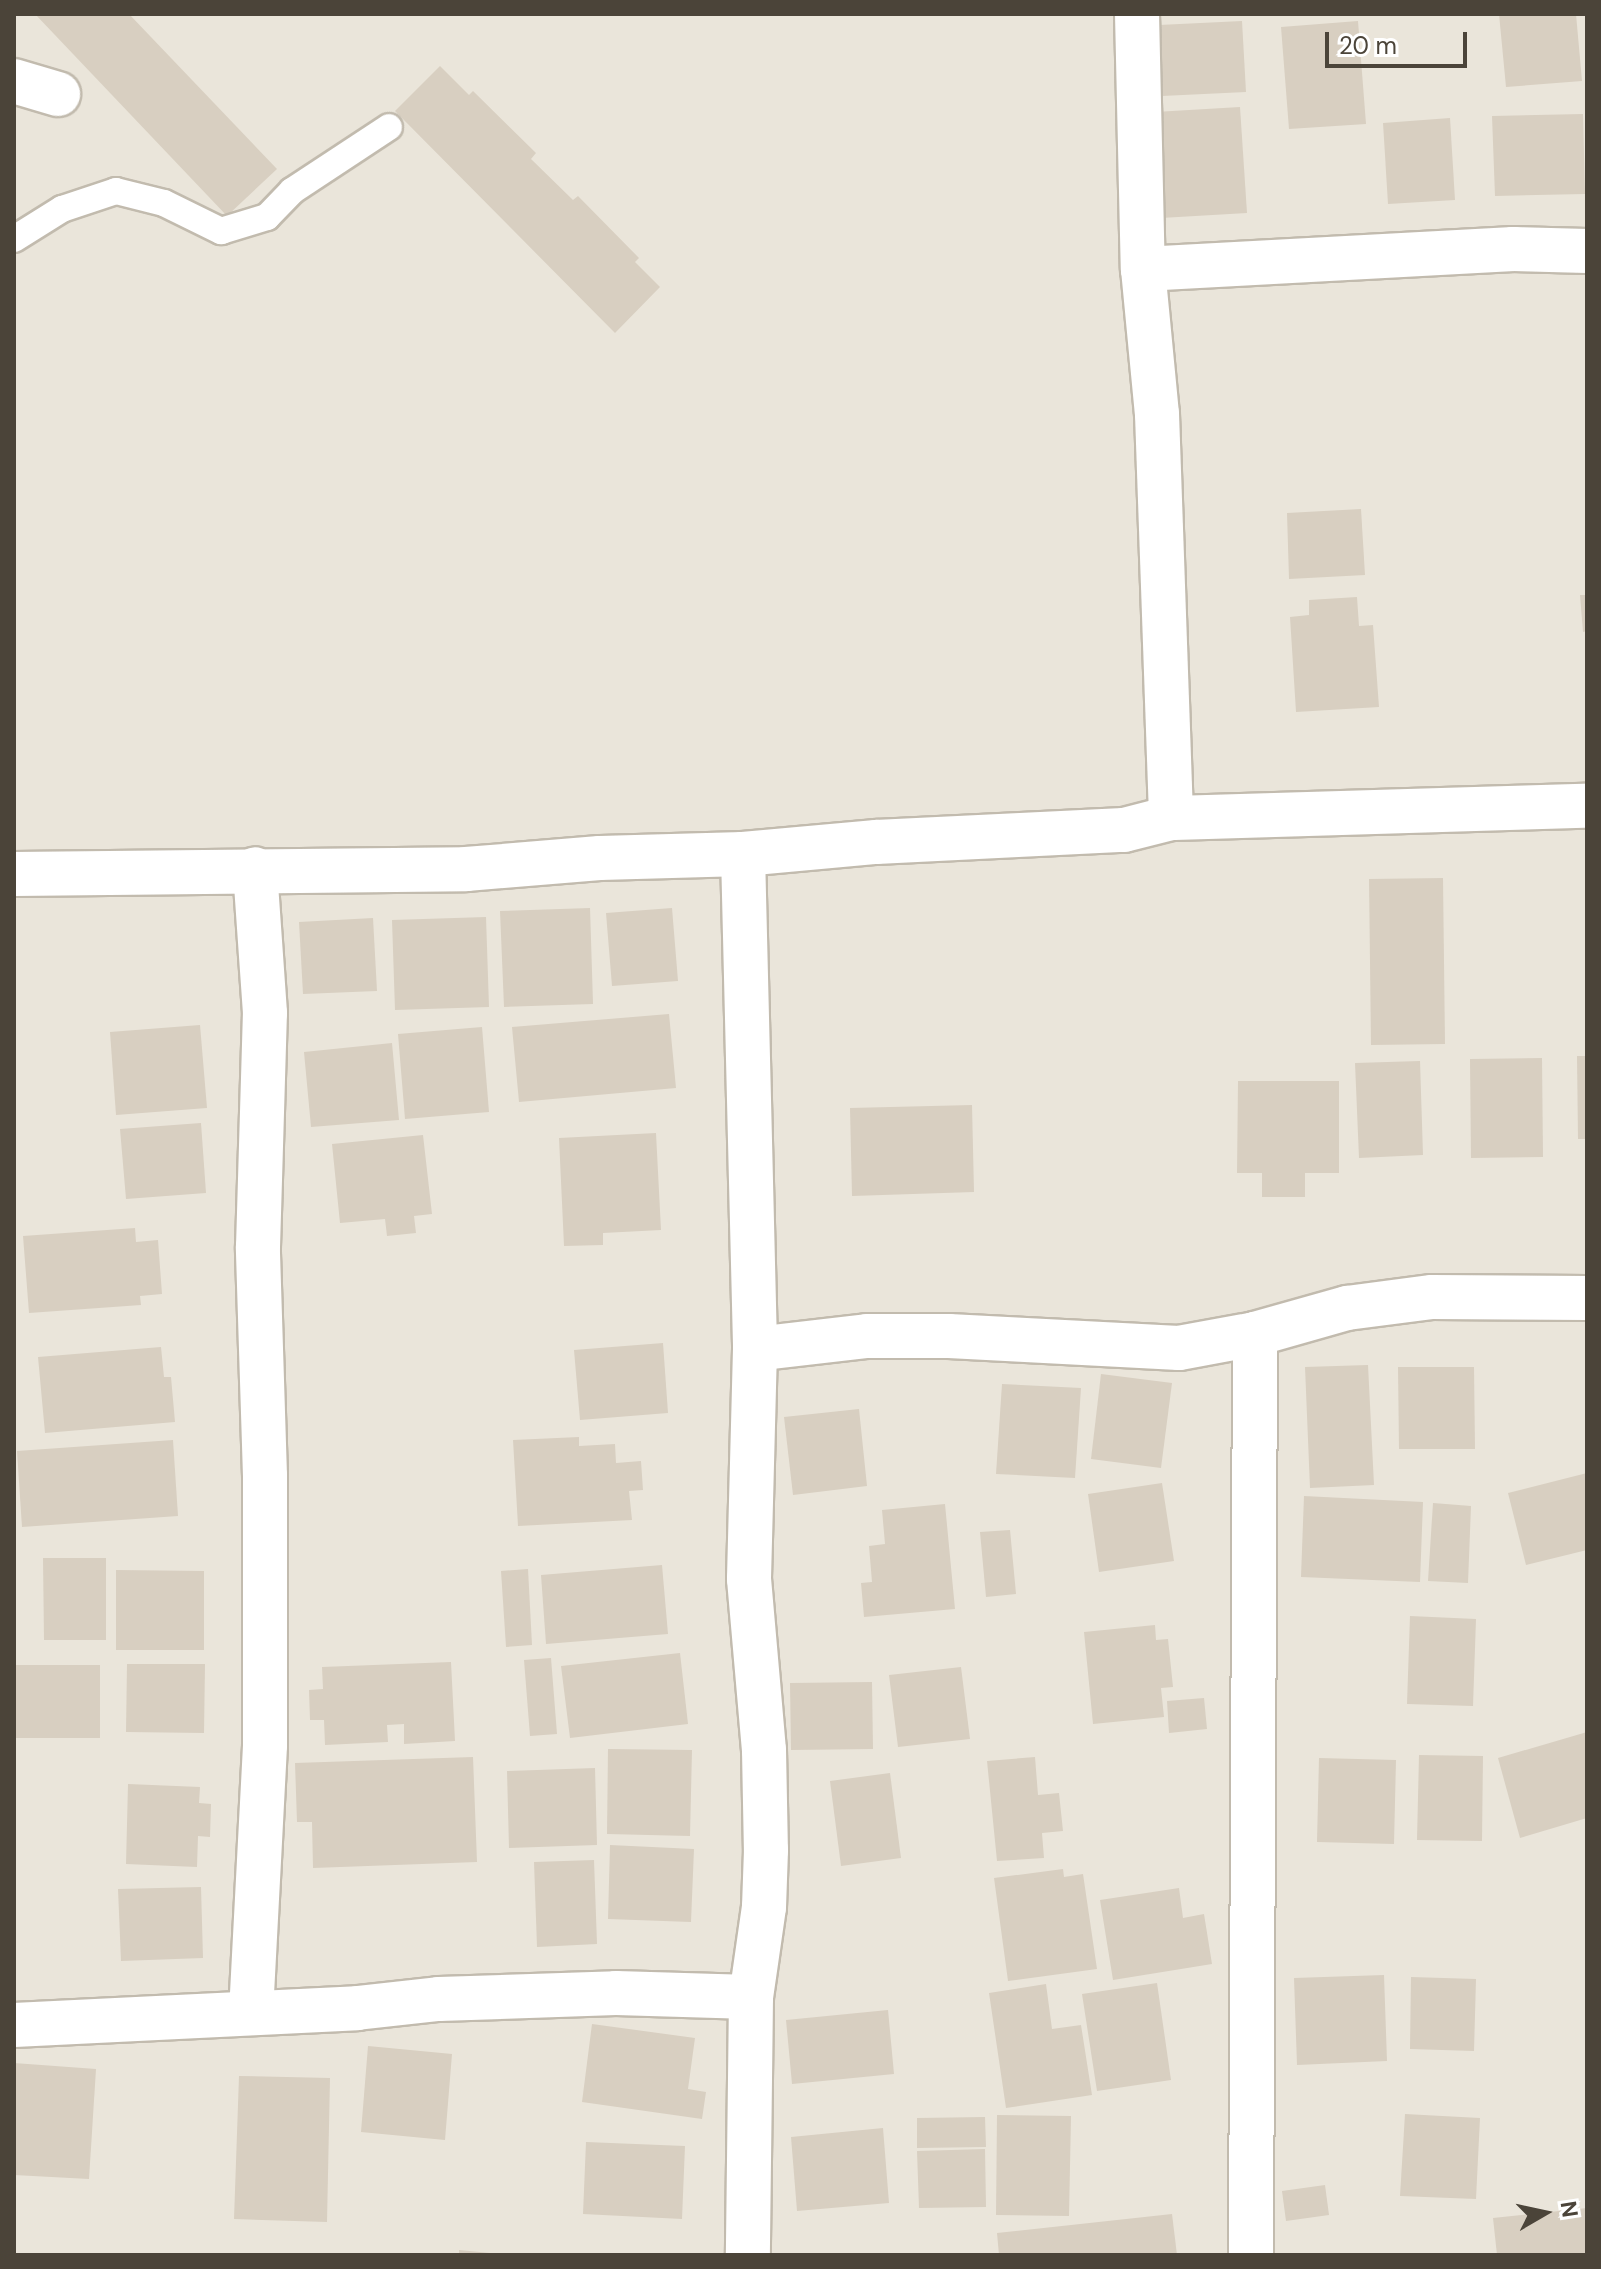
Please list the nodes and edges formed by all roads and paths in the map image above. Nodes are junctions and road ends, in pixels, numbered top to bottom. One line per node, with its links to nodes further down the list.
1 (1137, 14): 7 (street)
2 (14, 81): 3 (street)
3 (58, 94)
4 (389, 127): 5 (lane)
5 (14, 239)
6 (1587, 251): 7 (street)
7 (1143, 269): 9 (street)
8 (1587, 806): 9 (street)
9 (1171, 818): 10 (street)
10 (743, 854): 11 (street); 15 (street)
11 (255, 869): 12 (street); 17 (street)
12 (14, 874)
13 (1587, 1298): 14 (street)
14 (1255, 1334): 15 (street); 20 (street)
15 (755, 1349): 16 (street)
16 (751, 1997): 17 (street); 19 (street)
17 (251, 2013): 18 (street)
18 (14, 2025)
19 (748, 2255)
20 (1251, 2255)

